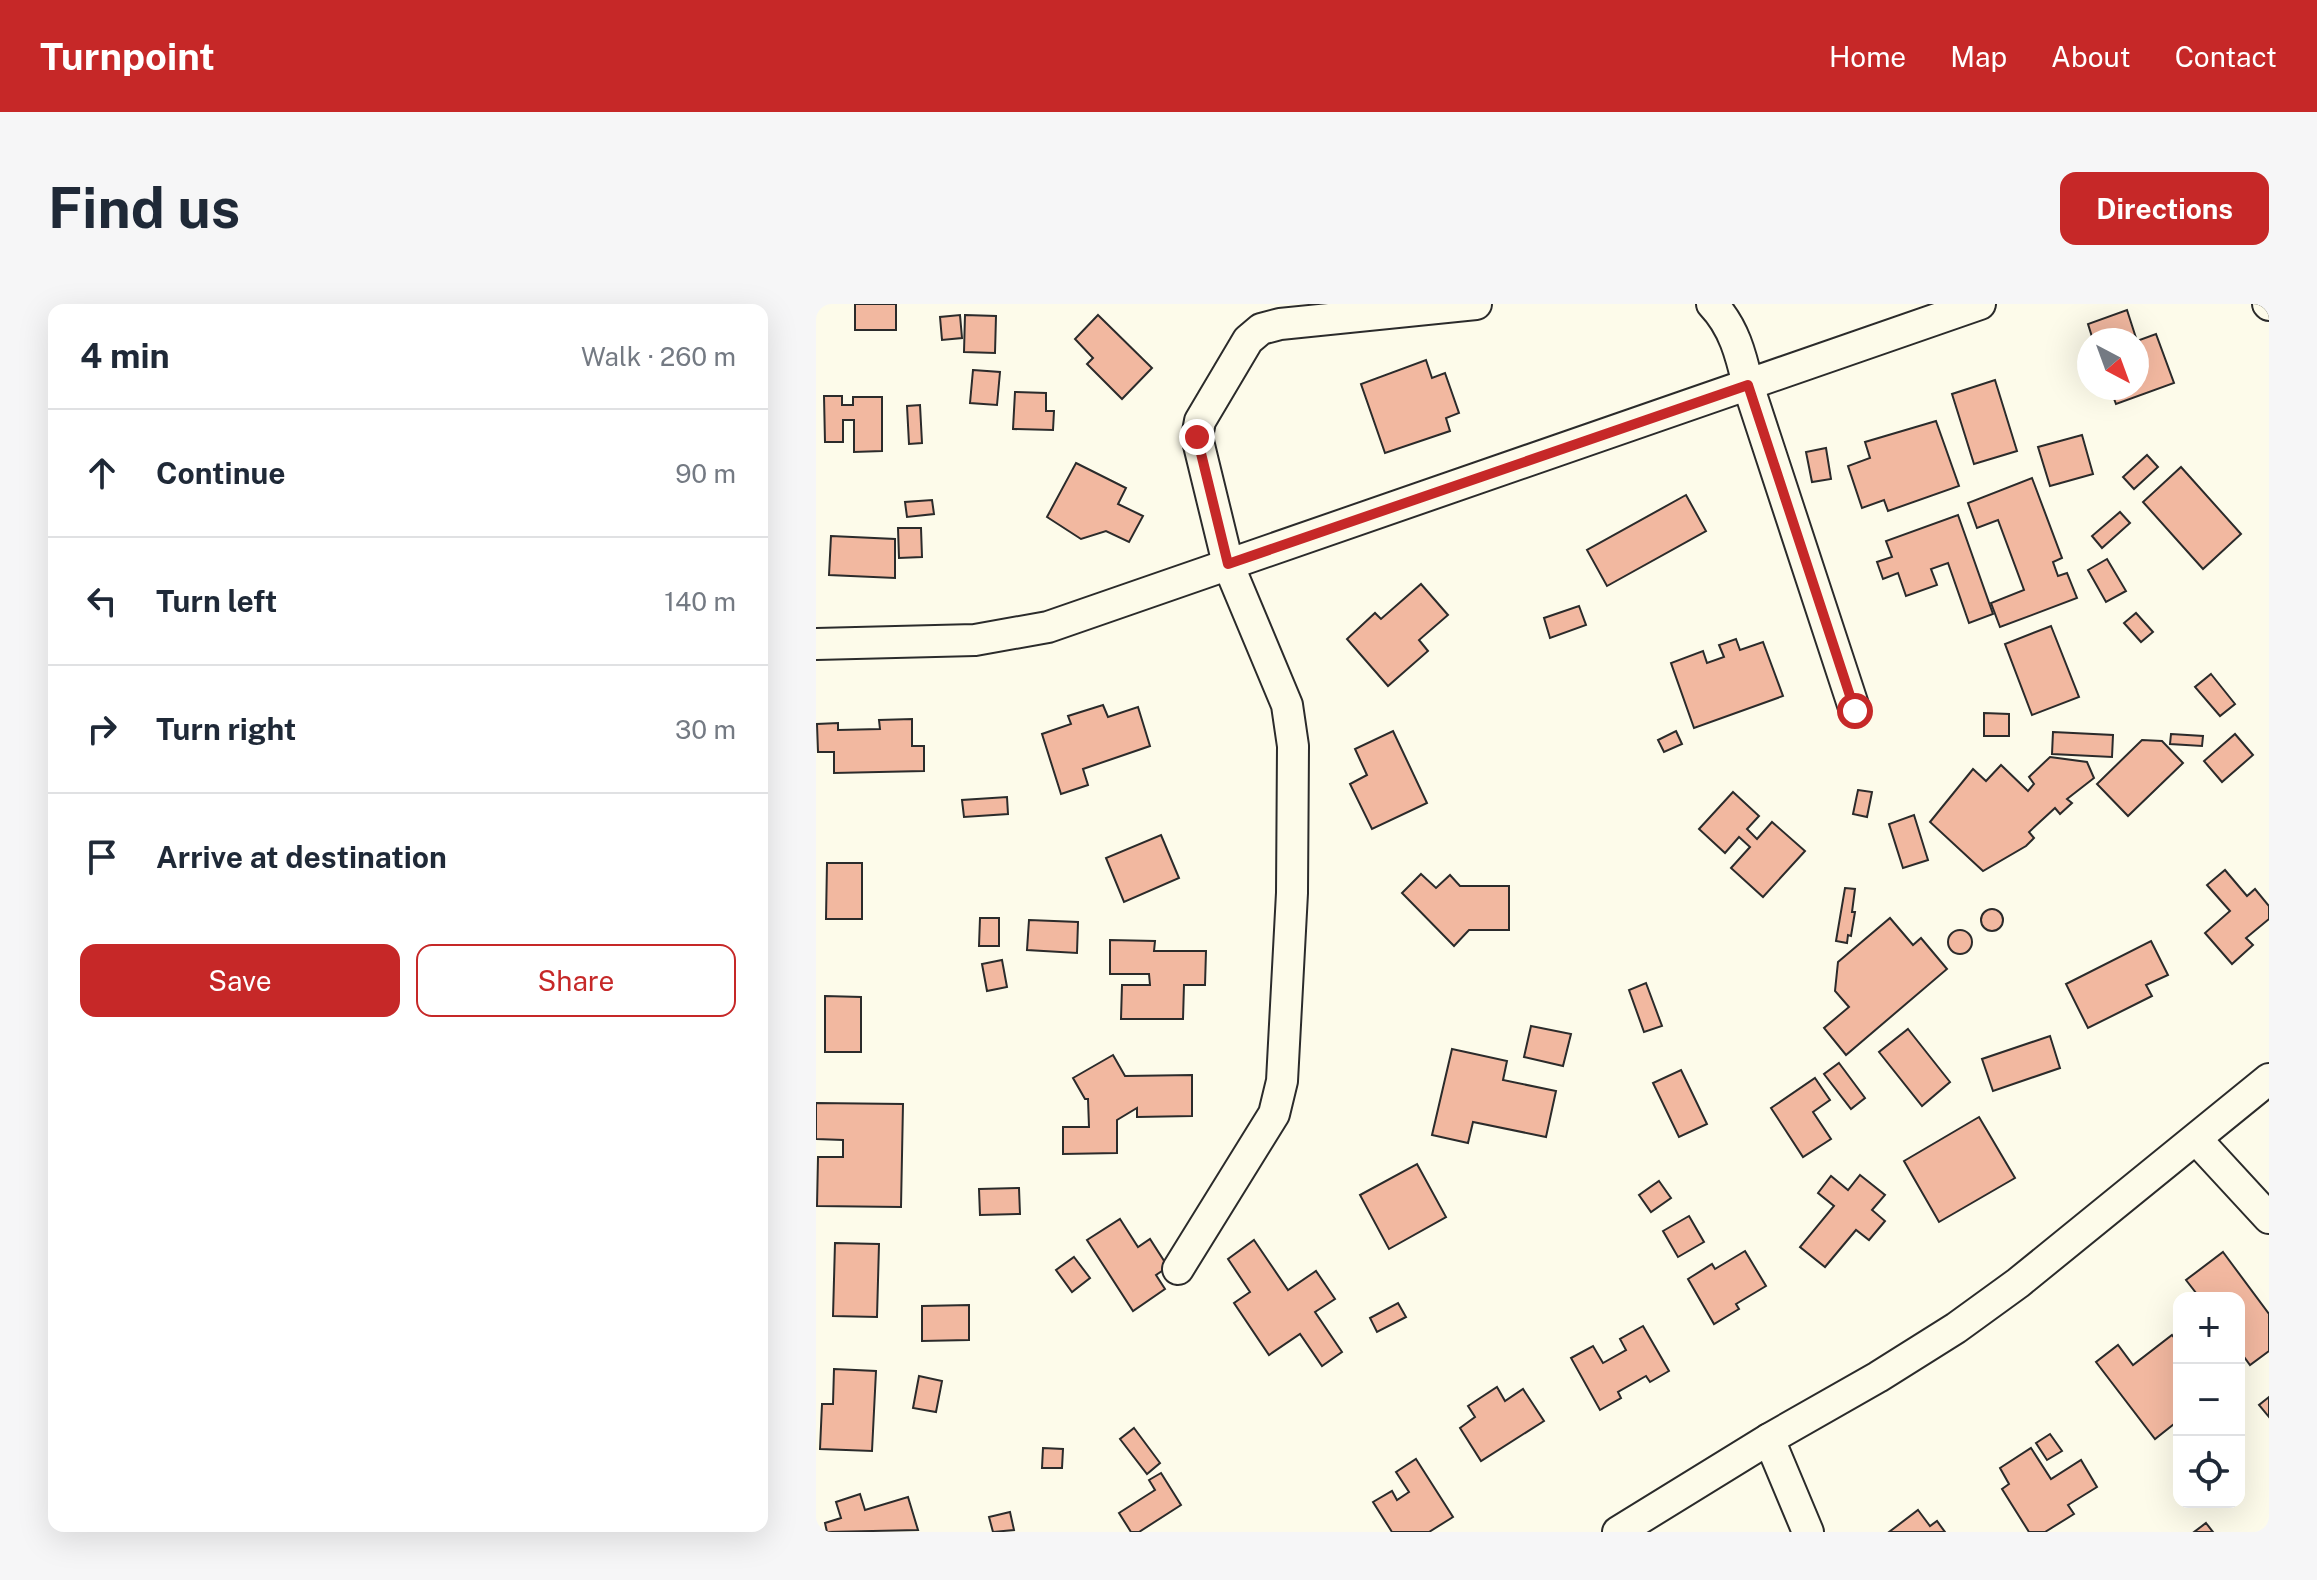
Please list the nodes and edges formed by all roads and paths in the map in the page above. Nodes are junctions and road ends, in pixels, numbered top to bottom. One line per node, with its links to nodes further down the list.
1 (1476, 304): 5 (street)
2 (1712, 304): 4 (street)
3 (1980, 304): 4 (street)
4 (1748, 385): 5 (street); 7 (street)
5 (1228, 564): 6 (street); 11 (street)
6 (816, 644)
7 (1855, 711)
8 (2269, 1079): 9 (street)
9 (2197, 1140): 10 (street); 12 (street)
10 (2269, 1218)
11 (1178, 1269)
12 (1769, 1439): 13 (street); 14 (street)
13 (1618, 1532)
14 (1808, 1532)

